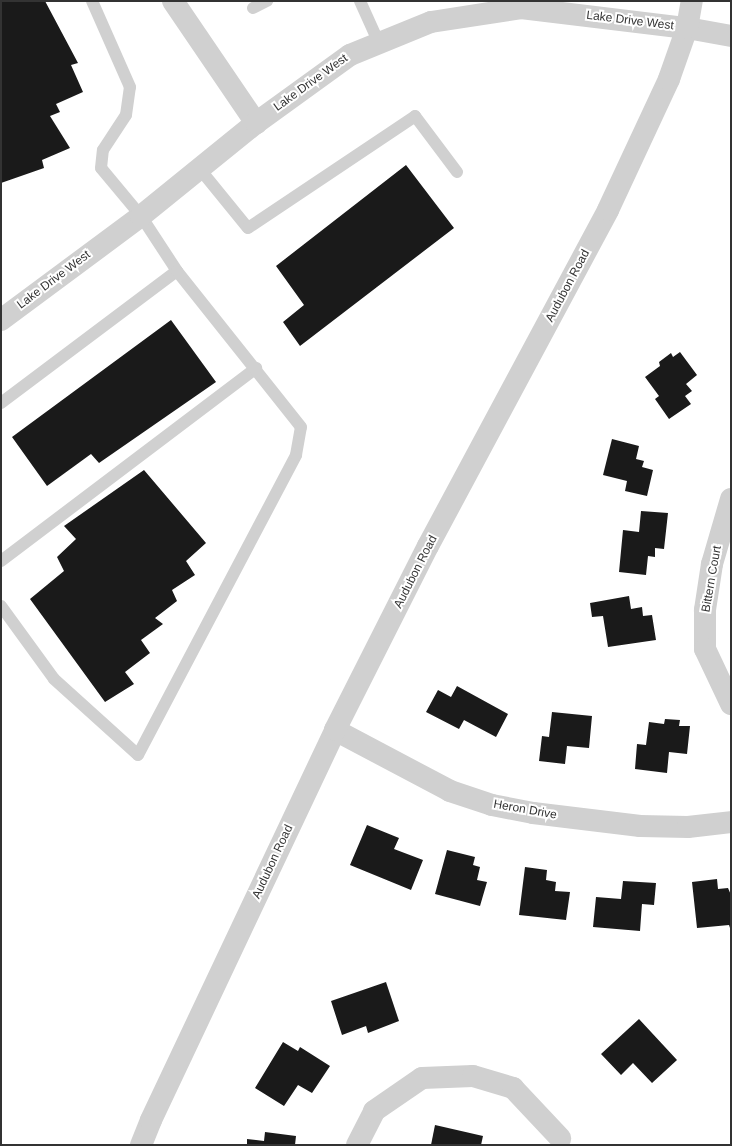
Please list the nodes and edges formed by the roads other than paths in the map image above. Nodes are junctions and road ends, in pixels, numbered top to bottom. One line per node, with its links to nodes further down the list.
1 (92, 1): 14 (lane)
2 (173, 1): 11 (street)
3 (267, 1): 7 (lane)
4 (360, 1): 10 (lane)
5 (692, 1): 8 (street, Audubon Road)
6 (521, 4): 8 (street, Lake Drive West); 10 (street, Lake Drive West)
7 (252, 8)
8 (687, 28): 9 (street, Lake Drive West); 23 (street, Audubon Road)
9 (731, 36)
10 (379, 43): 11 (street, Lake Drive West)
11 (256, 123): 12 (street, Lake Drive West)
12 (199, 168): 13 (lane); 14 (street, Lake Drive West)
13 (456, 172)
14 (141, 216): 15 (lane); 16 (street, Lake Drive West)
15 (177, 270): 17 (lane); 18 (lane)
16 (1, 320)
17 (256, 368): 20 (lane); 21 (lane)
18 (1, 403)
19 (731, 499): 22 (street, Bittern Court)
20 (1, 561)
21 (1, 606)
22 (731, 704)
23 (335, 730): 24 (street, Heron Drive); 26 (street, Audubon Road)
24 (731, 822)
25 (560, 1138): 27 (street)
26 (142, 1145)
27 (357, 1145)

